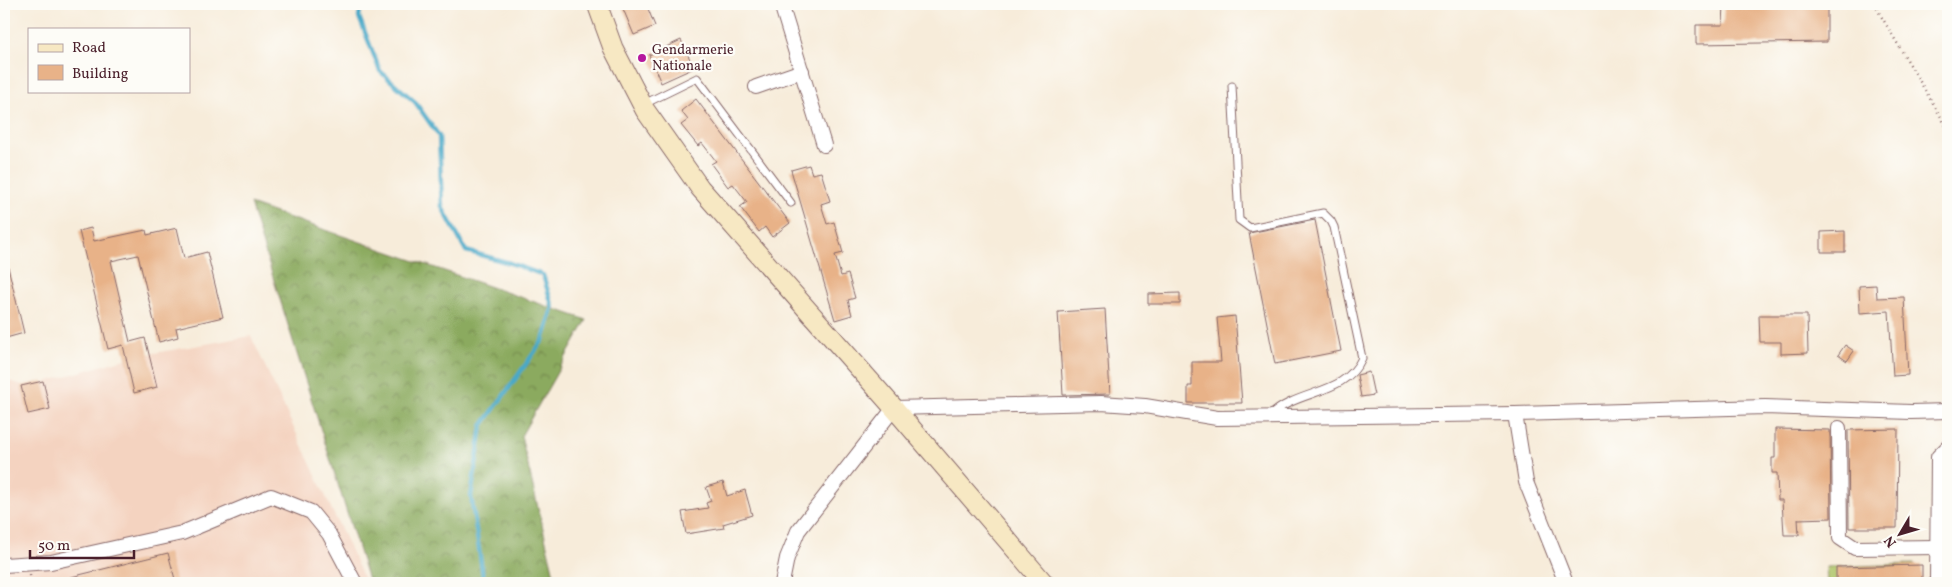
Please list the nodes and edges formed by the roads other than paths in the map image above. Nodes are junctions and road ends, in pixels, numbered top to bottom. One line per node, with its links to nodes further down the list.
1 (597, 4): 6 (main road)
2 (781, 4): 3 (street)
3 (802, 71): 5 (street); 7 (street)
4 (1232, 86): 12 (lane)
5 (756, 87)
6 (642, 105): 8 (lane); 9 (main road)
7 (824, 145)
8 (792, 203)
9 (894, 408): 12 (street); 18 (street); 19 (main road)
10 (1948, 411): 11 (street)
11 (1515, 414): 12 (street); 20 (street)
12 (1270, 416)
13 (1839, 428): 15 (street)
14 (1948, 446): 15 (street)
15 (1937, 547): 21 (street)
16 (4, 565): 17 (street)
17 (355, 583)
18 (782, 583)
19 (1044, 583)
20 (1566, 583)
21 (1937, 583)

